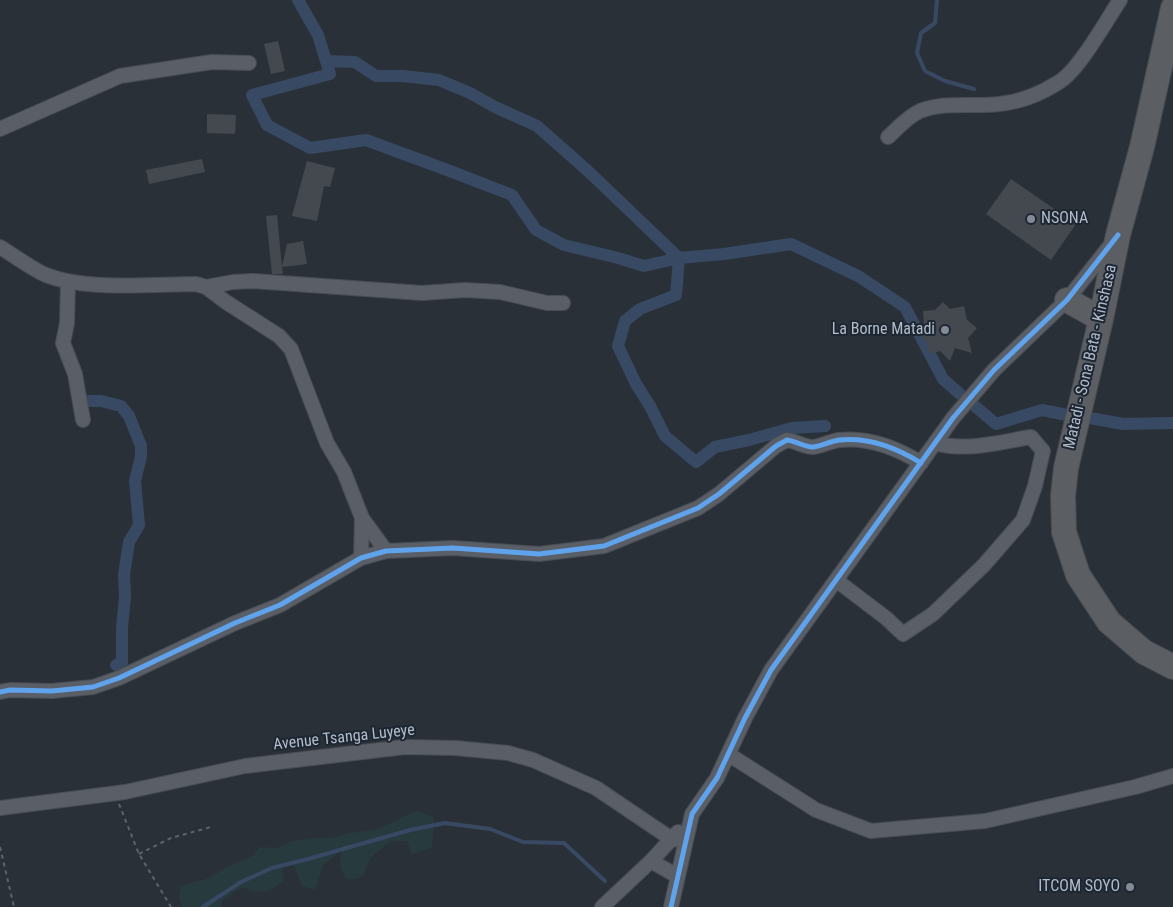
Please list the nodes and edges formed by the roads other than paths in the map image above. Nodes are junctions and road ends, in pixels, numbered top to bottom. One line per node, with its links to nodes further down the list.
1 (1120, 0): 5 (street)
2 (1173, 8): 6 (highway, Matadi - Sona Bata - Kinshasa)
3 (249, 63): 4 (street)
4 (0, 130)
5 (888, 137)
6 (1118, 236): 10 (street); 12 (highway, Matadi - Sona Bata - Kinshasa)
7 (0, 247): 8 (street)
8 (68, 281): 9 (street); 13 (street)
9 (206, 287): 11 (street); 16 (street)
10 (1067, 300): 12 (highway); 14 (street)
11 (563, 303)
12 (1101, 319): 20 (highway, Matadi - Sona Bata - Kinshasa)
13 (82, 420)
14 (935, 443): 15 (street); 19 (street)
15 (921, 463): 17 (street); 19 (street)
16 (362, 518): 17 (street); 18 (street)
17 (386, 551): 18 (street)
18 (361, 558): 21 (street)
19 (836, 580): 22 (street)
20 (1173, 667)
21 (0, 692)
22 (728, 754): 23 (street); 25 (street)
23 (1173, 776)
24 (0, 808): 26 (street, Avenue Tsanga Luyeye)
25 (692, 814): 26 (street); 28 (street)
26 (673, 840): 27 (street)
27 (651, 861): 28 (street); 29 (street)
28 (677, 876): 30 (street)
29 (602, 907)
30 (671, 907)

